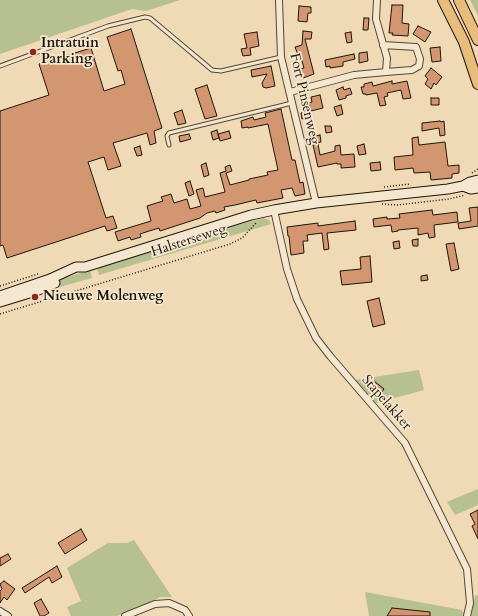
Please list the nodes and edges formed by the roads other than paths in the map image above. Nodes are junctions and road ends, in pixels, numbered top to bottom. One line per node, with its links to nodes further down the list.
1 (279, 0): 7 (street, Fort Pinsenweg)
2 (377, 0): 6 (street)
3 (443, 0): 10 (main road)
4 (459, 0): 5 (main road)
5 (478, 40)
6 (383, 45): 9 (street); 9 (street)
7 (281, 57): 8 (lane); 11 (street, Fort Pinsenweg)
8 (0, 66)
9 (386, 72): 11 (street)
10 (478, 84)
11 (290, 92): 12 (street, Fort Pinsenweg)
12 (292, 102): 13 (lane); 17 (street, Fort Pinsenweg)
13 (169, 145)
14 (478, 180): 16 (main road, Halsterseweg)
15 (478, 188): 16 (main road, Halsterseweg)
16 (465, 191): 17 (main road, Halsterseweg)
17 (316, 202): 18 (main road, Halsterseweg)
18 (274, 210): 19 (main road, Halsterseweg); 26 (street, Stapelakker)
19 (85, 267): 20 (main road, Halsterseweg); 21 (main road, Halsterseweg)
20 (0, 296)
21 (0, 302)
22 (0, 611): 23 (street)
23 (8, 616)
24 (125, 616): 25 (street)
25 (189, 616)
26 (467, 616)

